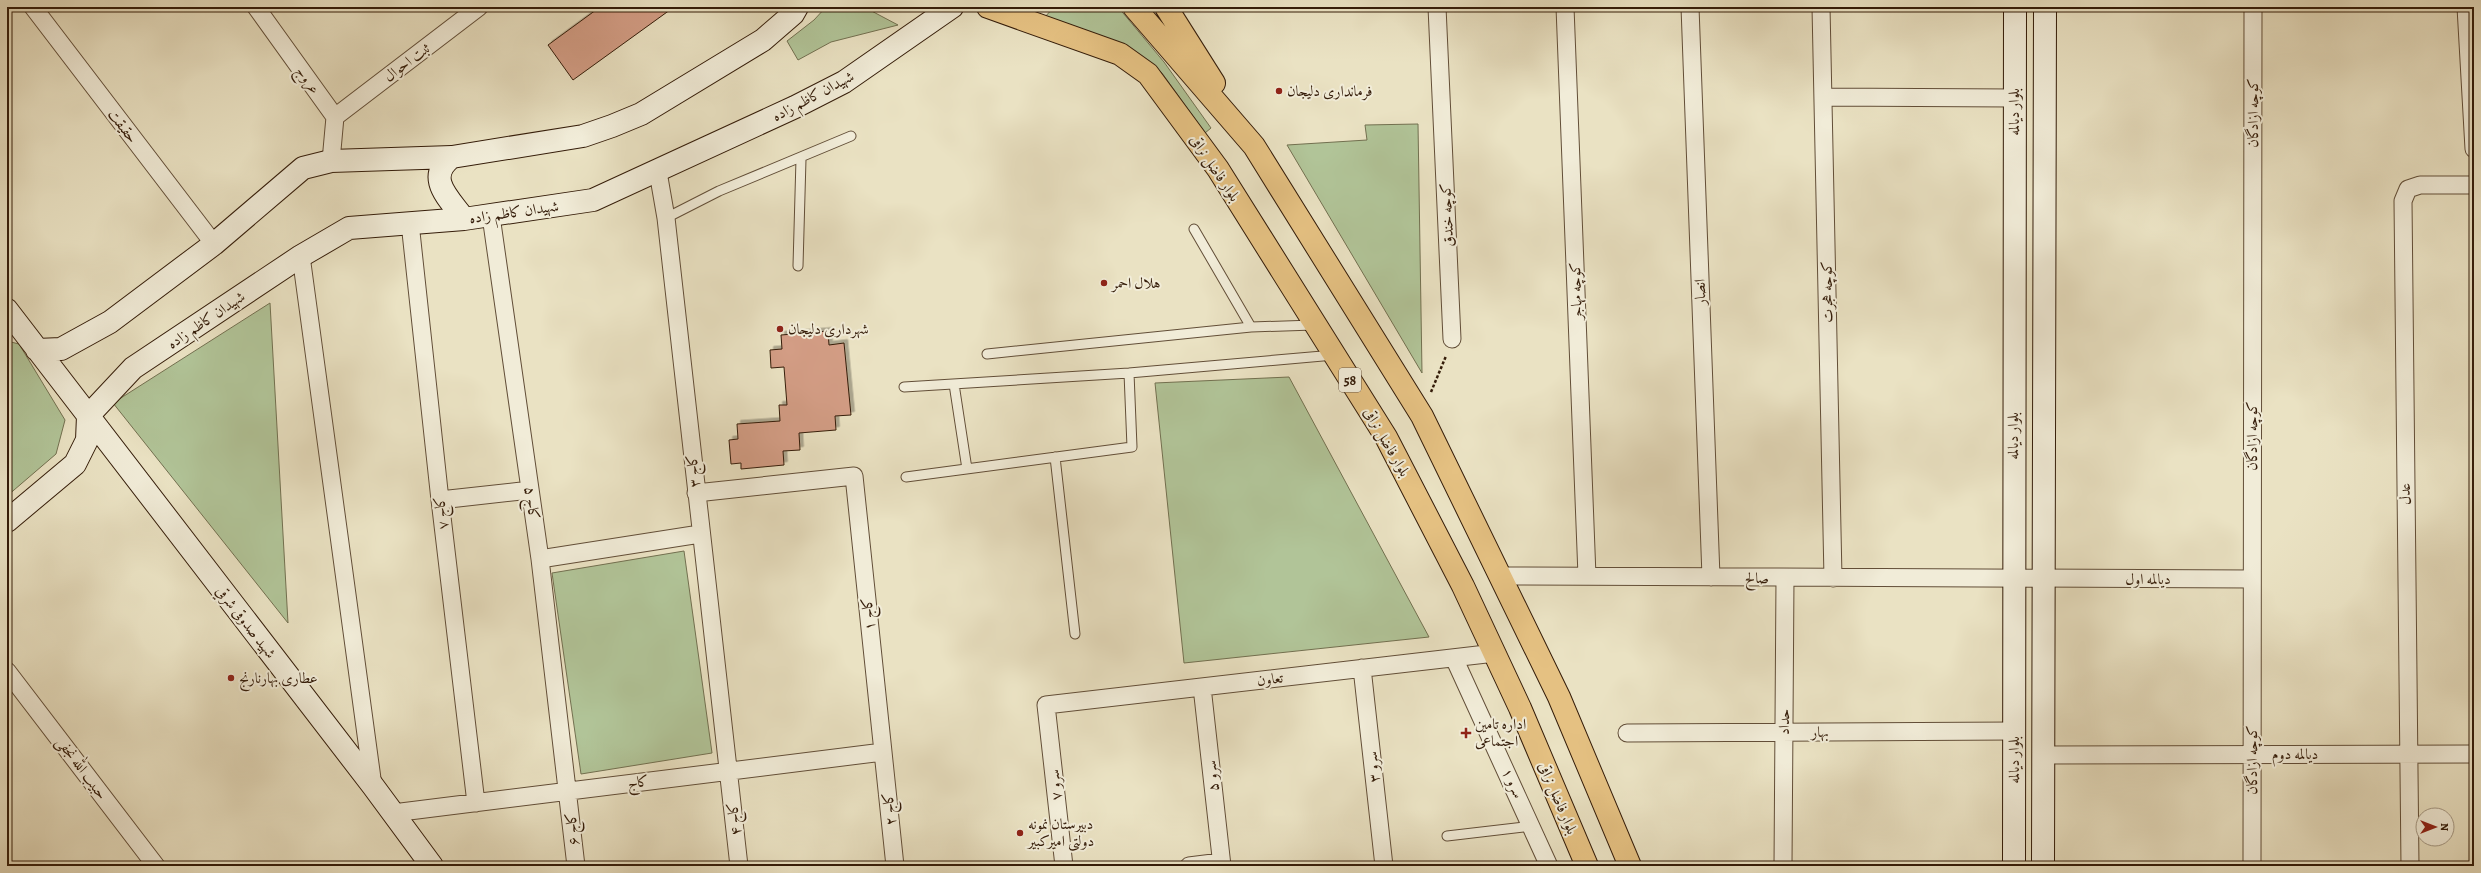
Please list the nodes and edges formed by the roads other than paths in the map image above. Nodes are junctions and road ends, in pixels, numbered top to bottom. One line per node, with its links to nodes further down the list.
1 (33, 7): 34 (street, حقیقت)
2 (256, 7): 20 (street, عروج)
3 (479, 7): 20 (street, ثبت احوال)
4 (797, 7): 24 (street)
5 (952, 7): 27 (street, شهیدان کاظم زاده)
6 (988, 7): 38 (main road, بلوار فاضل نراقی / 58)
7 (1134, 7): 22 (main road)
8 (1166, 7): 22 (main road)
9 (1437, 7): 41 (street, کوچه خندق)
10 (1565, 7): 59 (street, کوچه مهاجر)
11 (1690, 7): 60 (street, انصار)
12 (1821, 7): 18 (street, کوچه هجرت)
13 (2015, 7): 19 (street, بلوار دیالمه)
14 (2045, 7): 63 (street, بلوار دیالمه)
15 (2253, 7): 64 (street, کوچه ازادگان)
16 (2466, 7): 17 (street)
17 (2472, 75): 23 (street)
18 (1823, 97): 19 (street); 62 (street, کوچه هجرت)
19 (2013, 98): 65 (street, بلوار دیالمه)
20 (335, 117): 26 (street)
21 (851, 136): 25 (lane)
22 (1254, 146): 58 (main road)
23 (2474, 149)
24 (452, 157): 26 (street); 31 (street)
25 (801, 159): 30 (lane); 36 (lane)
26 (331, 161): 34 (street)
27 (658, 172): 29 (street, شهیدان کاظم زاده); 30 (street, کاج ۳)
28 (2474, 185): 78 (street, عدل)
29 (491, 216): 31 (street, شهیدان کاظم زاده); 52 (street, کاج ۵)
30 (666, 218): 53 (street, کاج ۳)
31 (464, 219): 32 (street, شهیدان کاظم زاده)
32 (410, 223): 35 (street, شهیدان کاظم زاده); 54 (street, کاج ۷)
33 (1194, 229): 39 (lane)
34 (214, 244): 42 (street)
35 (301, 256): 48 (street, شهیدان کاظم زاده); 82 (street)
36 (798, 266)
37 (7, 310): 40 (street, شهید صدوقی شرقي)
38 (1315, 325): 39 (lane); 44 (main road, بلوار فاضل نراقی / 58)
39 (1251, 327): 43 (lane)
40 (15, 332): 42 (street, شهید صدوقی شرقي)
41 (1452, 339)
42 (38, 350): 48 (street, شهید صدوقی شرقي)
43 (987, 354)
44 (1334, 354): 45 (lane); 67 (main road, بلوار فاضل نراقی / 58)
45 (1129, 373): 46 (lane); 49 (lane)
46 (954, 384): 47 (lane); 50 (lane)
47 (904, 387)
48 (88, 416): 55 (street); 82 (street, شهید صدوقی شرقي)
49 (1055, 457): 50 (lane); 66 (lane)
50 (967, 469): 51 (lane)
51 (906, 477)
52 (530, 490): 54 (street); 57 (street, کاج ۵)
53 (696, 493): 56 (street, کاج ۳); 76 (street, کاج ۱)
54 (440, 500): 84 (street, کاج ۷)
55 (7, 521)
56 (700, 534): 57 (street); 81 (street, کاج ۳)
57 (540, 559): 83 (street, کاج ۵)
58 (1500, 576): 59 (street, صالح); 100 (main road)
59 (1587, 576): 60 (street, صالح)
60 (1711, 577): 61 (street, صالح)
61 (1785, 578): 62 (street, صالح); 74 (street, حداد)
62 (1833, 578): 65 (street, صالح)
63 (2044, 579): 64 (street, دیالمه اول); 65 (street, دیالمه اول); 80 (street, بلوار دیالمه)
64 (2252, 579): 77 (street, کوچه ازادگان)
65 (2013, 580): 73 (street, بلوار دیالمه)
66 (1075, 634)
67 (1495, 653): 68 (street, تعاون); 88 (main road, بلوار فاضل نراقی / 58)
68 (1454, 658): 69 (street, تعاون); 86 (street, سرو ۱)
69 (1362, 668): 71 (street, تعاون); 97 (street, سرو ۳)
70 (7, 671): 90 (street, حبیب الله نجفی)
71 (1202, 687): 72 (street, تعاون); 89 (street, سرو ۵)
72 (1046, 704): 95 (street, سرو ۷)
73 (2014, 731): 74 (street, بهار); 102 (street, بلوار دیالمه)
74 (1784, 732): 75 (street, بهار); 101 (street, حداد)
75 (1627, 733)
76 (883, 752): 81 (street, کاج); 94 (street, کاج ۲)
77 (2252, 754): 78 (street, دیالمه دوم); 80 (street, دیالمه دوم); 104 (street, کوچه ازادگان)
78 (2408, 754): 79 (street, دیالمه دوم); 105 (street, عدل)
79 (2474, 754)
80 (2044, 755): 103 (street, بلوار دیالمه)
81 (728, 771): 83 (street, کاج); 93 (street, کاج ۴)
82 (373, 786): 85 (street, شهید صدوقی شرقي)
83 (568, 792): 84 (street, کاج); 92 (street, کاج ۶)
84 (476, 803): 85 (street, کاج)
85 (393, 813): 91 (street, شهید صدوقی شرقي)
86 (1533, 826): 87 (lane); 98 (street, سرو ۱)
87 (1447, 836)
88 (1576, 856): 99 (main road, بلوار فاضل نراقی / 58)
89 (1222, 864): 96 (street)
90 (156, 866)
91 (432, 866)
92 (576, 866)
93 (739, 866)
94 (895, 866)
95 (1064, 866)
96 (1189, 866)
97 (1384, 866)
98 (1550, 866)
99 (1587, 866)
100 (1630, 866)
101 (1783, 866)
102 (2014, 866)
103 (2043, 866)
104 (2252, 866)
105 (2410, 866)

